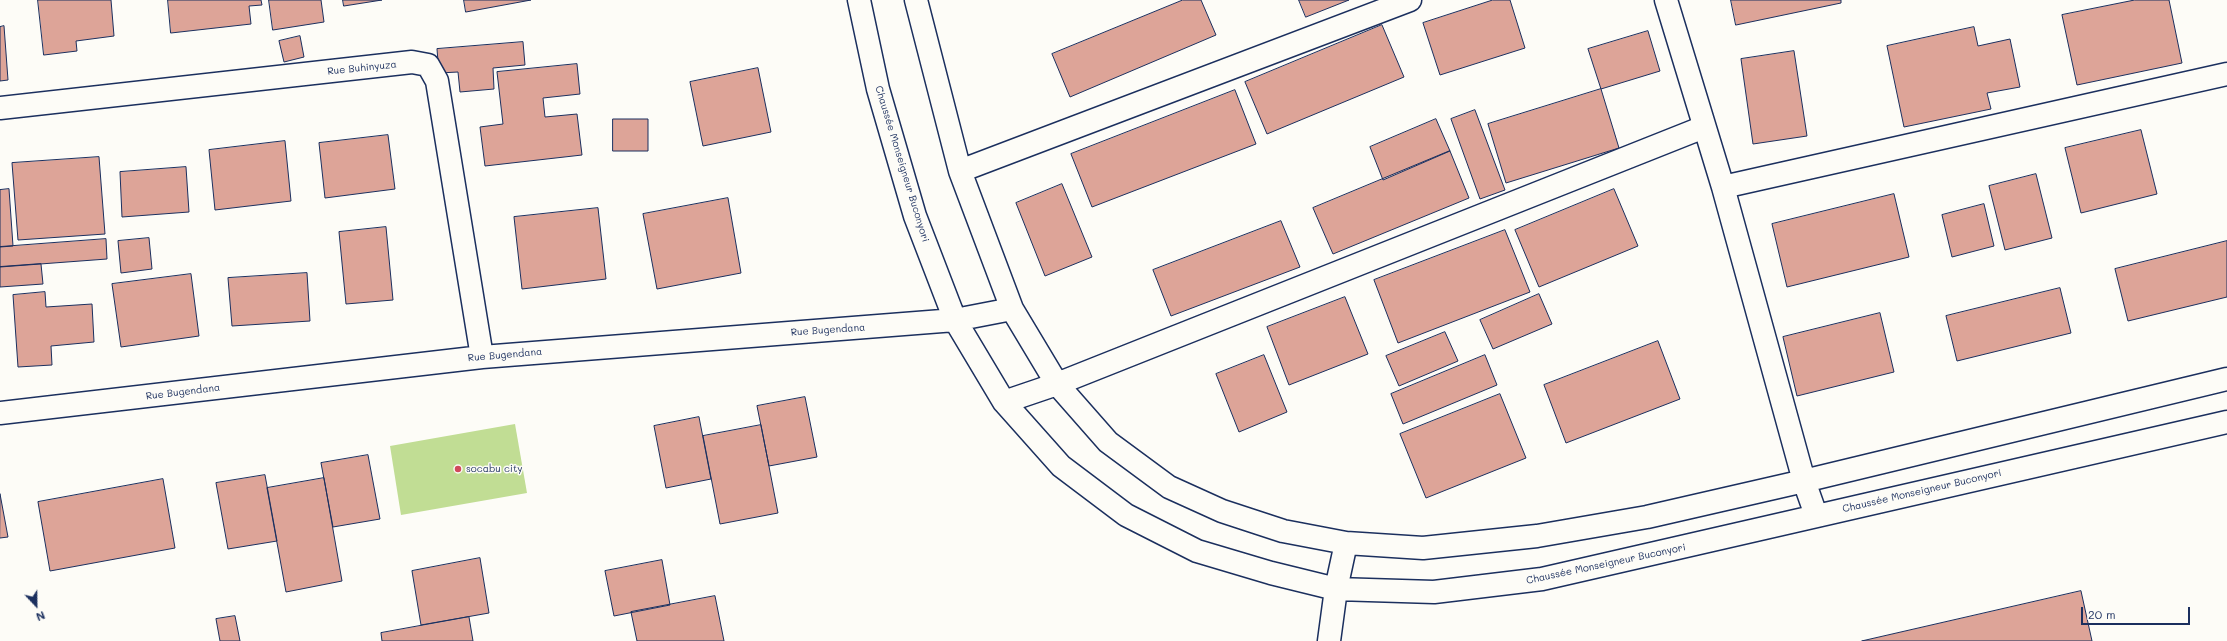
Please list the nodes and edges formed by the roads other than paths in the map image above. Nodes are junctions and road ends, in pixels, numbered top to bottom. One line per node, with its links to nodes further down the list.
1 (859, 0): 11 (street, Chaussée Monseigneur Buconyori)
2 (916, 0): 8 (street)
3 (1410, 0): 8 (street)
4 (1666, 0): 7 (street)
5 (2227, 74): 9 (street)
6 (0, 108): 12 (street, Rue Buhinyuza)
7 (1704, 127): 9 (street); 14 (street)
8 (960, 171): 10 (street)
9 (1723, 187): 18 (street)
10 (1012, 309): 11 (street, Rue Bugendana); 14 (street)
11 (955, 320): 12 (street, Rue Bugendana); 15 (street, Chaussée Monseigneur Buconyori)
12 (482, 357): 16 (street, Rue Bugendana)
13 (2227, 379): 18 (street)
14 (1057, 384): 15 (street); 20 (street)
15 (1004, 402): 21 (street, Chaussée Monseigneur Buconyori)
16 (0, 413)
17 (2227, 422): 19 (street, Chaussée Monseigneur Buconyori)
18 (1804, 481): 19 (street); 20 (street)
19 (1816, 515): 21 (street, Chaussée Monseigneur Buconyori)
20 (1346, 543): 21 (street)
21 (1336, 589): 22 (street)
22 (1329, 641)

